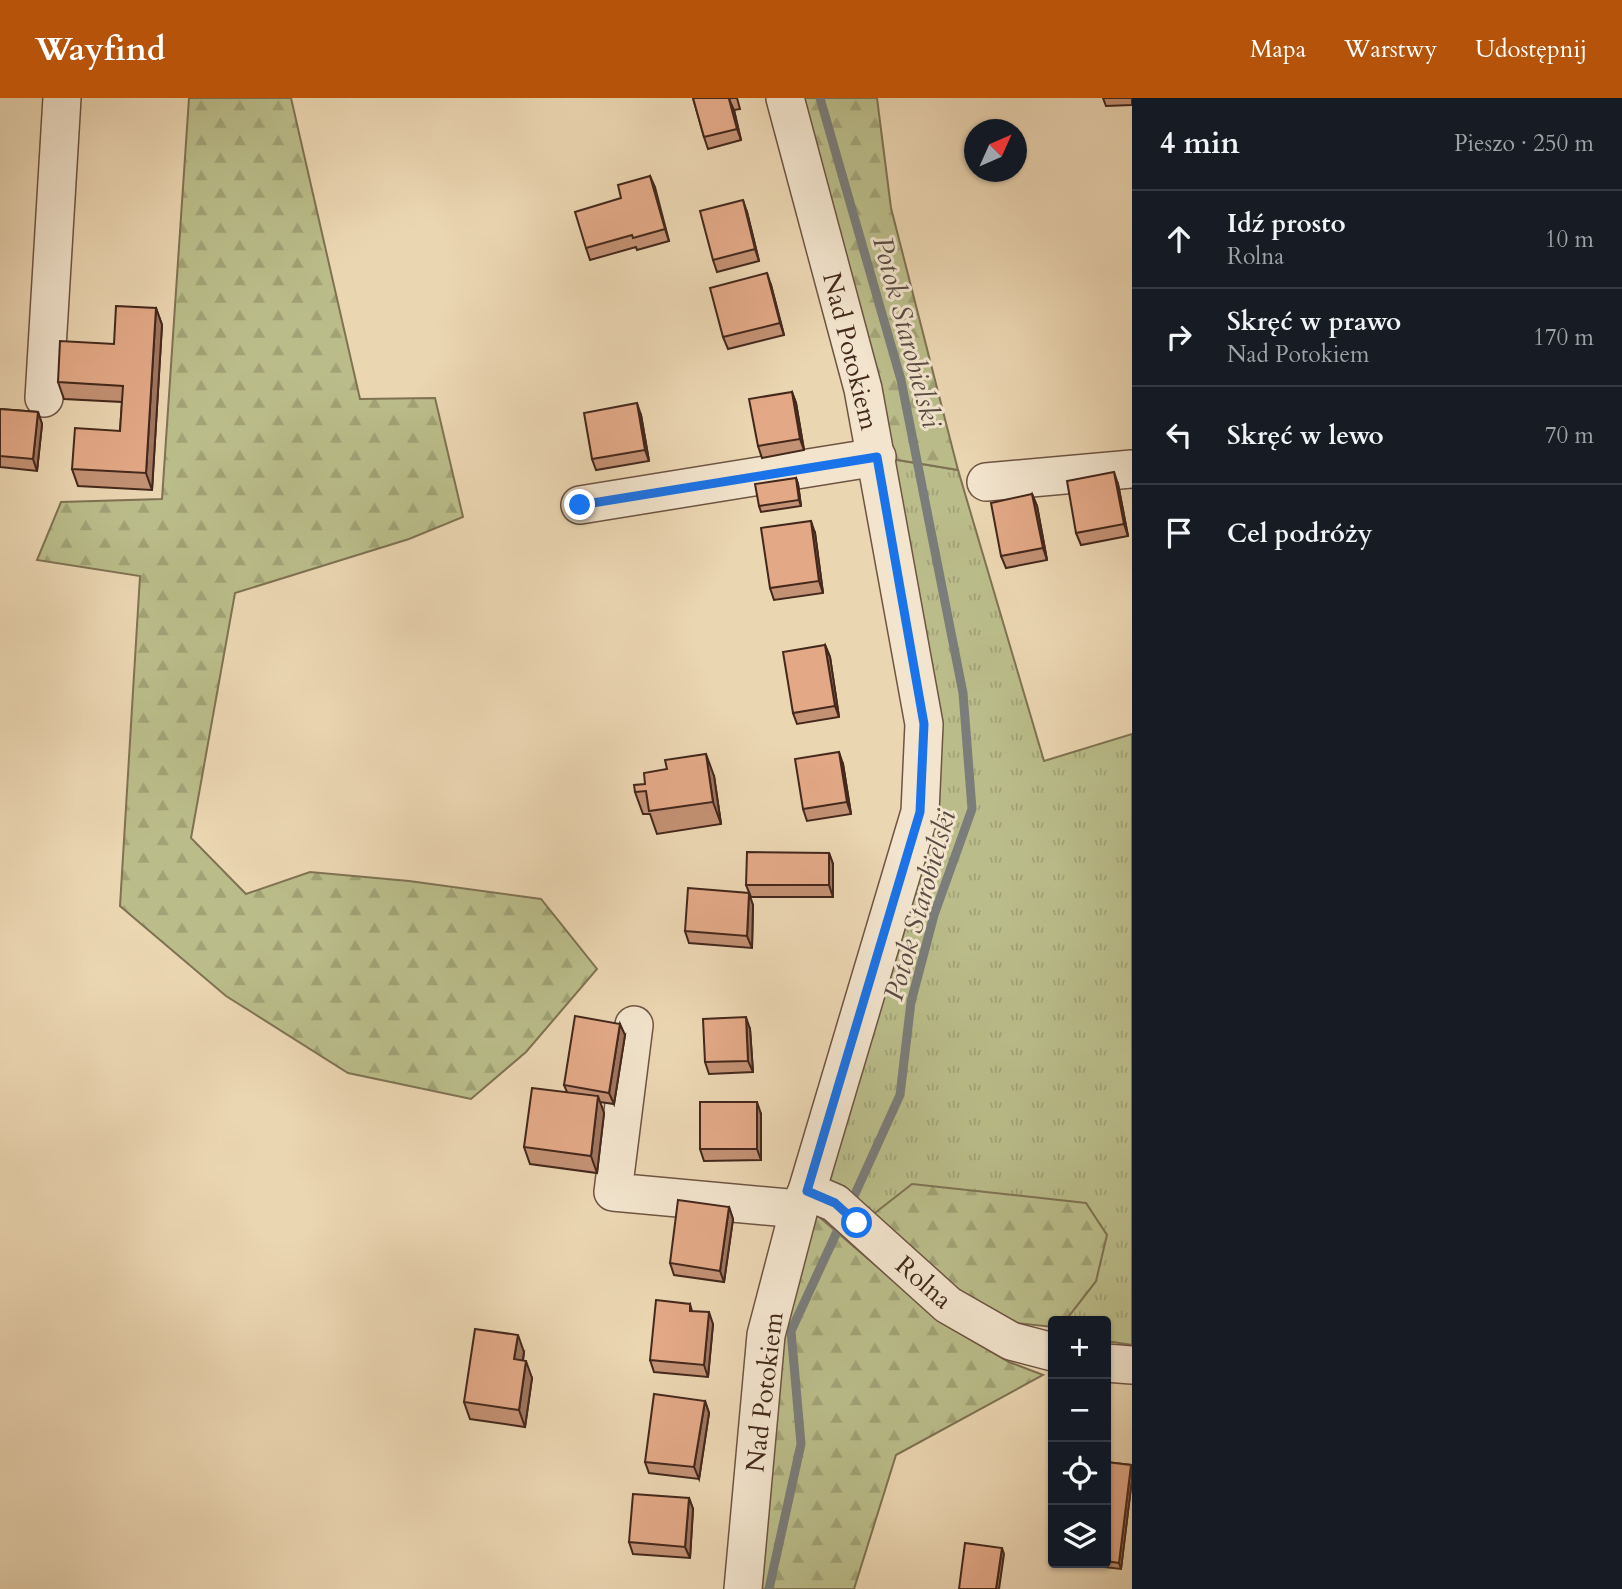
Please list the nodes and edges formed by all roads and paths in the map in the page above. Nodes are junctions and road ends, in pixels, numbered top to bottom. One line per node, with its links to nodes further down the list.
1 (62, 98): 3 (street)
2 (785, 98): 4 (street, Nad Potokiem)
3 (44, 398)
4 (877, 457): 7 (street); 9 (street, Nad Potokiem)
5 (1132, 469): 6 (street)
6 (986, 482)
7 (580, 505)
8 (634, 1025): 9 (street)
9 (824, 1207): 10 (street, Rolna); 13 (street, Nad Potokiem)
10 (1048, 1351)
11 (1111, 1363): 12 (street)
12 (1132, 1365)
13 (743, 1589)

